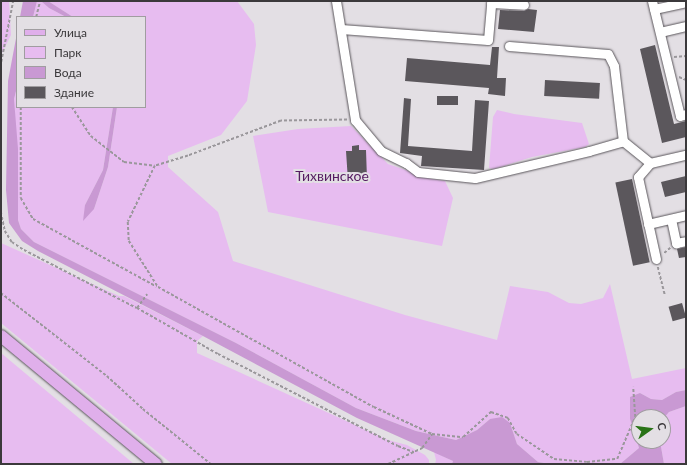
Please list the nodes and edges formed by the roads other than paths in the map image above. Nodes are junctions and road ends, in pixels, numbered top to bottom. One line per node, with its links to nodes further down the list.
1 (336, 1): 6 (lane)
2 (686, 2): 4 (lane)
3 (524, 5): 6 (lane)
4 (653, 5): 7 (lane)
5 (686, 26): 7 (lane)
6 (341, 29): 10 (lane)
7 (660, 32): 9 (lane)
8 (509, 46): 10 (lane)
9 (686, 114)
10 (623, 140): 12 (lane)
11 (686, 155): 12 (lane)
12 (650, 163): 15 (lane)
13 (686, 215): 14 (lane)
14 (671, 219): 15 (lane); 16 (lane)
15 (648, 224): 17 (lane)
16 (686, 241)
17 (656, 259)
18 (1, 336): 19 (main road)
19 (156, 464)

